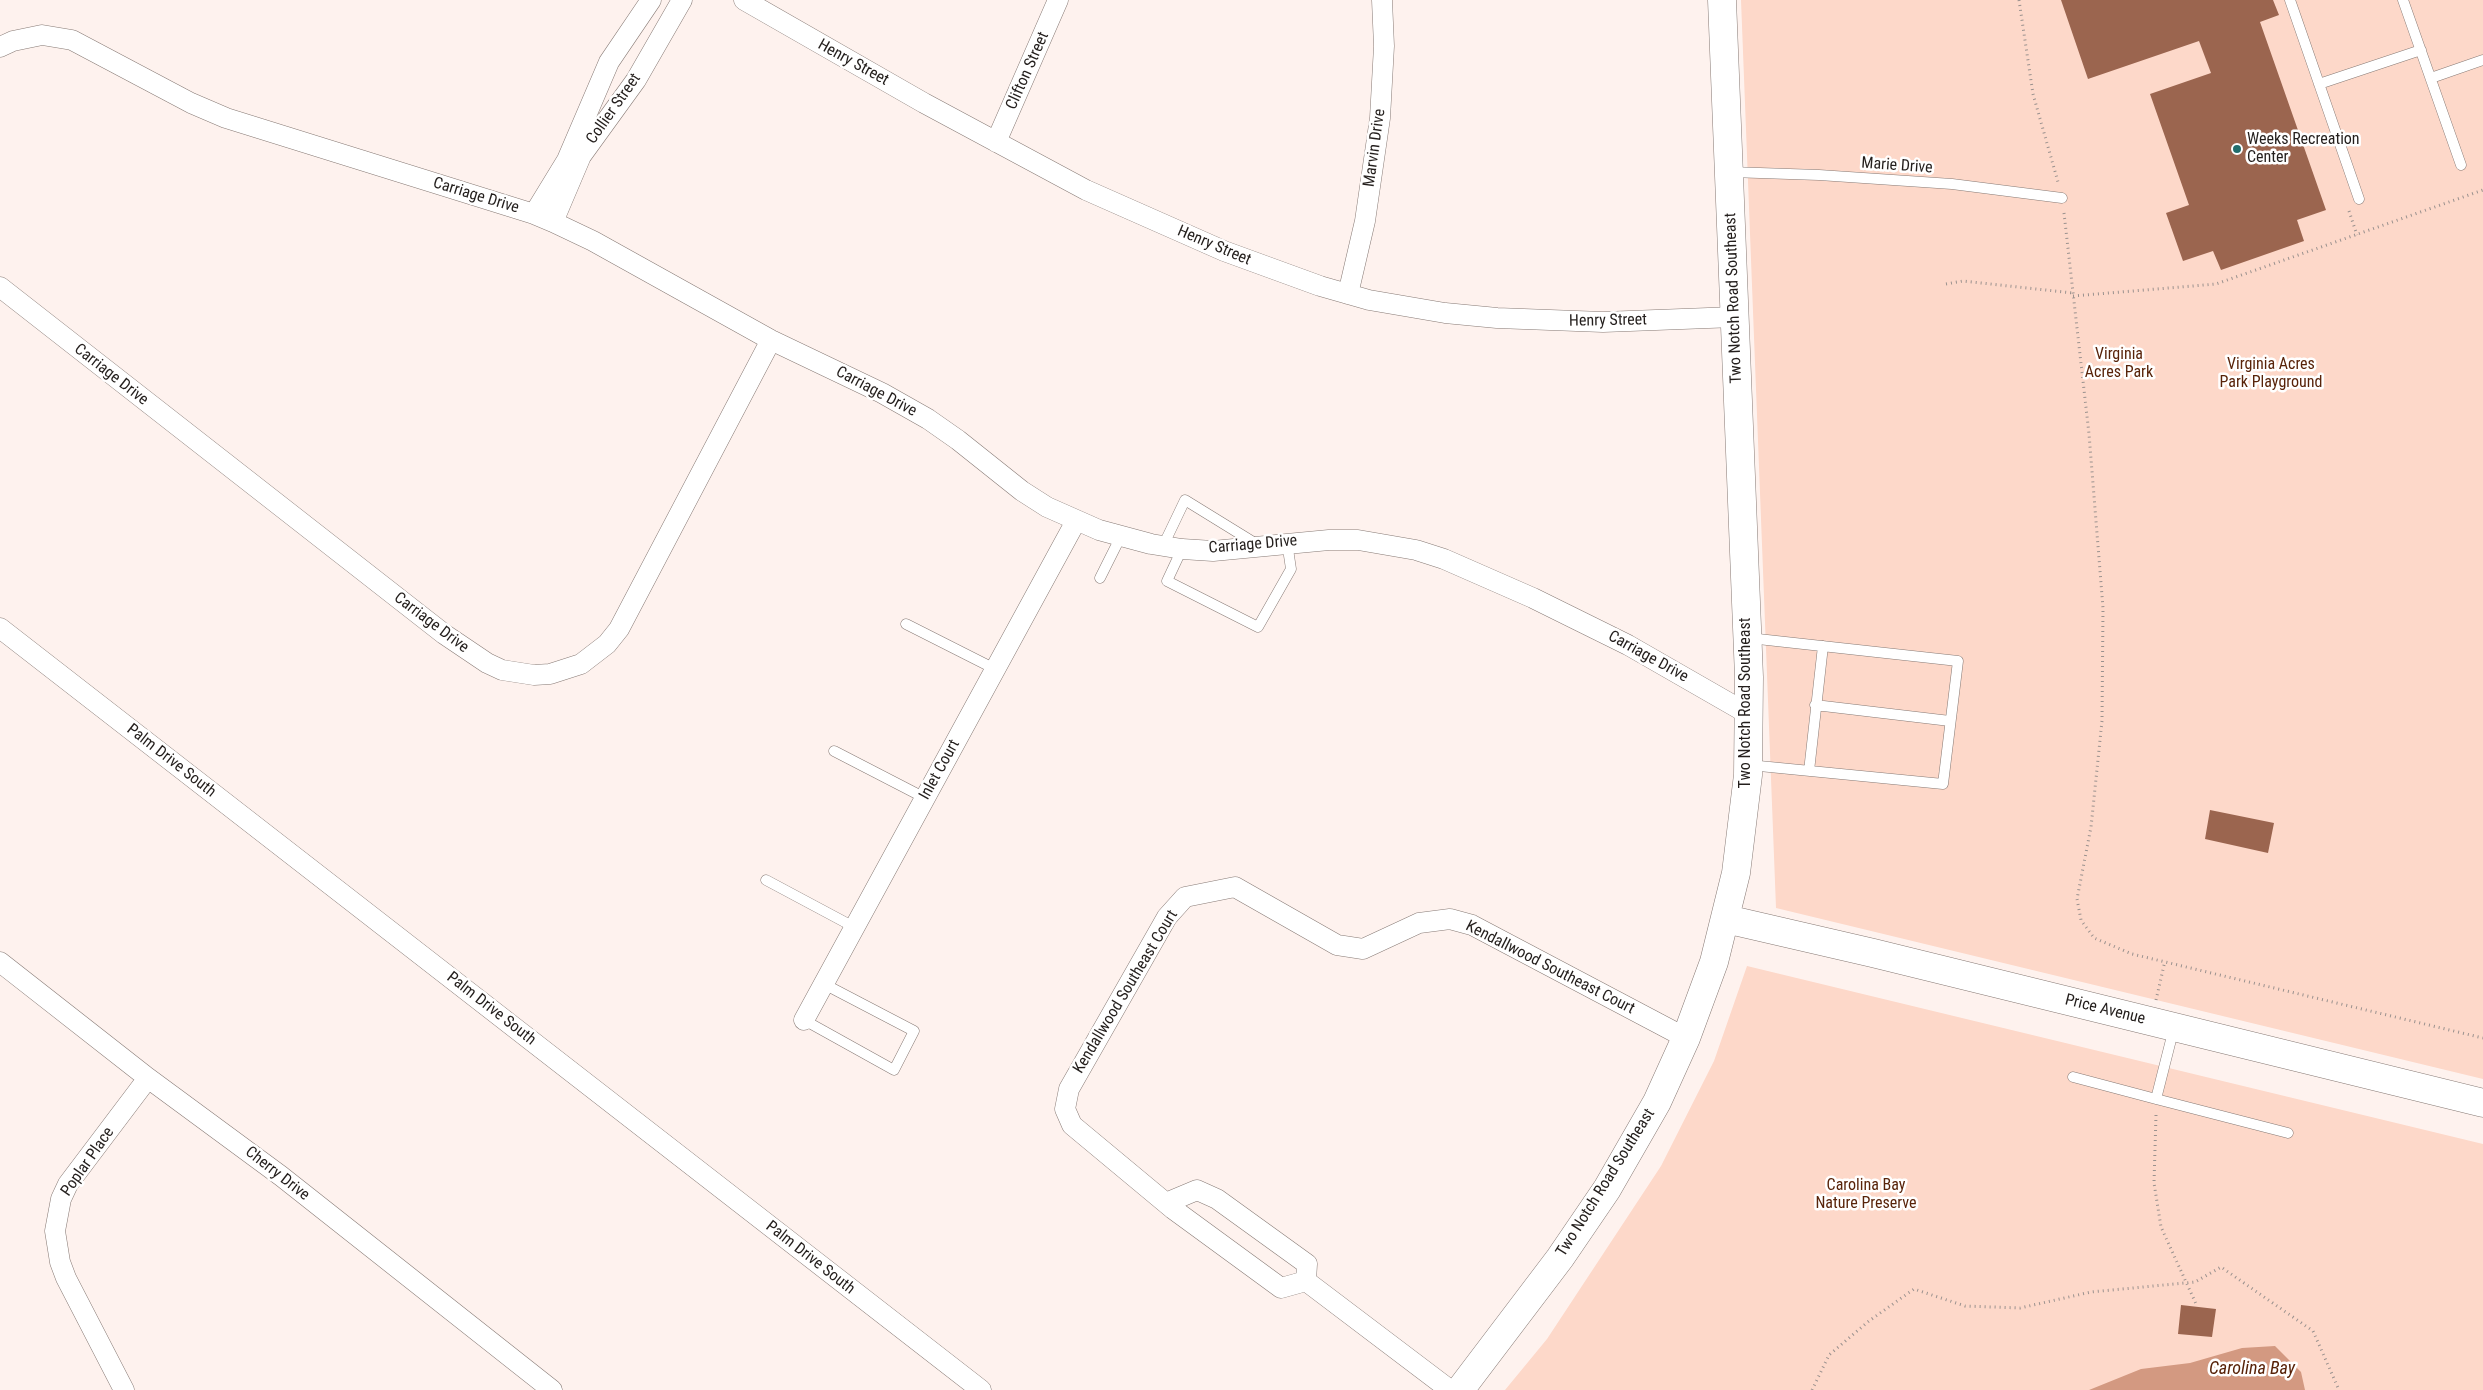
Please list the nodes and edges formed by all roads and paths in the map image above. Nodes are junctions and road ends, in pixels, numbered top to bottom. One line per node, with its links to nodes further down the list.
1 (651, 0): 21 (street, Collier Street)
2 (682, 0): 22 (street, Collier Street)
3 (744, 0): 15 (street, Henry Street)
4 (1058, 0): 15 (street, Clifton Street)
5 (1382, 0): 25 (street, Marvin Drive)
6 (1722, 0): 17 (street, Two Notch Road Southeast)
7 (2019, 0): 19 (path)
8 (2290, 0): 14 (lane)
9 (2403, 0): 11 (lane)
10 (0, 47): 21 (street, Carriage Drive)
11 (2421, 50): 13 (lane); 14 (lane)
12 (2483, 60): 13 (lane)
13 (2431, 78): 16 (lane)
14 (2319, 84): 20 (lane)
15 (996, 142): 25 (street, Henry Street)
16 (2460, 165)
17 (1728, 172): 19 (lane, Marie Drive); 27 (street, Two Notch Road Southeast)
18 (2483, 190): 26 (path)
19 (2062, 198): 26 (path)
20 (2359, 199)
21 (534, 214): 22 (street, Carriage Drive)
22 (553, 222): 28 (street, Carriage Drive)
23 (1946, 284): 26 (path)
24 (0, 287): 28 (street, Carriage Drive)
25 (1348, 294): 27 (street, Henry Street)
26 (2073, 294): 55 (path)
27 (1735, 317): 37 (street, Two Notch Road Southeast)
28 (771, 340): 29 (street, Carriage Drive)
29 (1076, 521): 30 (street, Carriage Drive); 39 (street, Inlet Court)
30 (1121, 536): 33 (street, Carriage Drive); 34 (lane)
31 (1287, 542): 32 (street, Carriage Drive); 33 (lane); 41 (street, Carriage Drive)
32 (1258, 545): 33 (street, Carriage Drive); 33 (lane)
33 (1172, 547)
34 (1100, 578)
35 (906, 624): 39 (lane)
36 (0, 628): 67 (street, Palm Drive South)
37 (1748, 638): 38 (lane); 41 (street, Two Notch Road Southeast)
38 (1823, 646): 40 (lane); 42 (lane)
39 (995, 669): 46 (street, Inlet Court)
40 (1815, 705): 42 (lane); 45 (lane)
41 (1750, 715): 44 (street, Two Notch Road Southeast)
42 (1950, 721): 45 (lane)
43 (834, 751): 46 (lane)
44 (1748, 765): 45 (lane); 48 (street, Two Notch Road Southeast)
45 (1809, 771)
46 (925, 798): 49 (street, Inlet Court)
47 (766, 880): 49 (lane)
48 (1726, 919): 53 (street, Price Avenue); 54 (street, Two Notch Road Southeast)
49 (854, 927): 51 (street, Inlet Court)
50 (0, 962): 57 (street, Cherry Drive)
51 (824, 984): 52 (street, Inlet Court); 52 (lane)
52 (804, 1020)
53 (2174, 1027): 58 (lane); 59 (street, Price Avenue)
54 (1686, 1038): 61 (street, Kendallwood Southeast Court); 69 (street, Two Notch Road Southeast)
55 (2483, 1038)
56 (2073, 1077): 58 (lane)
57 (148, 1078): 65 (street, Poplar Place); 66 (street, Cherry Drive)
58 (2156, 1099): 60 (lane); 63 (path)
59 (2483, 1103)
60 (2288, 1133)
61 (1166, 1203): 62 (street, Kendallwood Southeast Court); 62 (street)
62 (1306, 1282): 68 (street)
63 (2185, 1283): 64 (path); 70 (path); 71 (path)
64 (2197, 1306)
65 (124, 1390)
66 (552, 1390)
67 (981, 1390)
68 (1450, 1390)
69 (1460, 1390)
70 (1812, 1390)
71 (2340, 1390)

